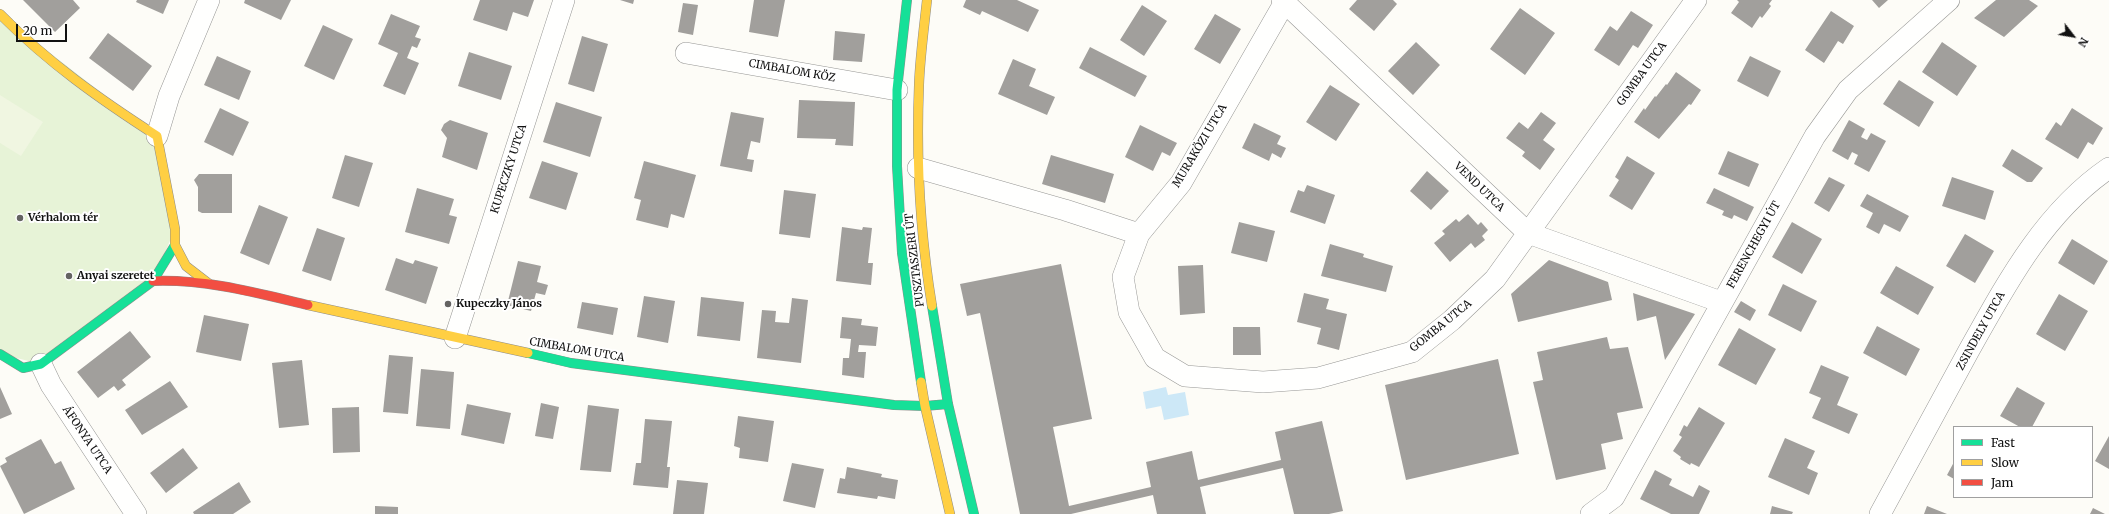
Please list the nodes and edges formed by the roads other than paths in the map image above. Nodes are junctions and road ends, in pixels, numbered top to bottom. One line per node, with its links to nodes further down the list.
1 (209, 0): 11 (street)
2 (564, 0): 20 (street, KUPECZKY UTCA)
3 (907, 0): 10 (street, PUSZTASZERI ÚT)
4 (927, 0): 12 (street, PUSZTASZERI ÚT)
5 (1696, 0): 14 (street, GOMBA UTCA)
6 (1949, 0): 19 (street, FERENCHEGYI ÚT)
7 (1284, 1): 14 (street, VEND UTCA); 15 (street, MURAKÖZI UTCA)
8 (0, 14): 11 (street)
9 (686, 53): 10 (street, CIMBALOM KÖZ)
10 (897, 90): 24 (street, PUSZTASZERI ÚT)
11 (157, 136): 16 (street)
12 (918, 168): 15 (street); 23 (street, PUSZTASZERI ÚT)
13 (2109, 168): 29 (street, ZSINDELY UTCA)
14 (1528, 233): 15 (street, GOMBA UTCA); 19 (street, VEND UTCA)
15 (1139, 234)
16 (175, 245): 17 (street); 18 (street, CIMBALOM UTCA)
17 (153, 281): 18 (street, CIMBALOM UTCA); 22 (street)
18 (208, 283): 20 (street, CIMBALOM UTCA)
19 (1721, 302): 28 (street, FERENCHEGYI ÚT)
20 (455, 338): 24 (street, CIMBALOM UTCA)
21 (0, 354): 22 (street)
22 (41, 364): 25 (street, ÁFONYA UTCA)
23 (948, 404): 24 (street, CIMBALOM UTCA); 27 (street, PUSZTASZERI ÚT)
24 (925, 406): 26 (street, PUSZTASZERI ÚT)
25 (136, 514)
26 (950, 514)
27 (974, 514)
28 (1591, 514)
29 (1880, 514)

